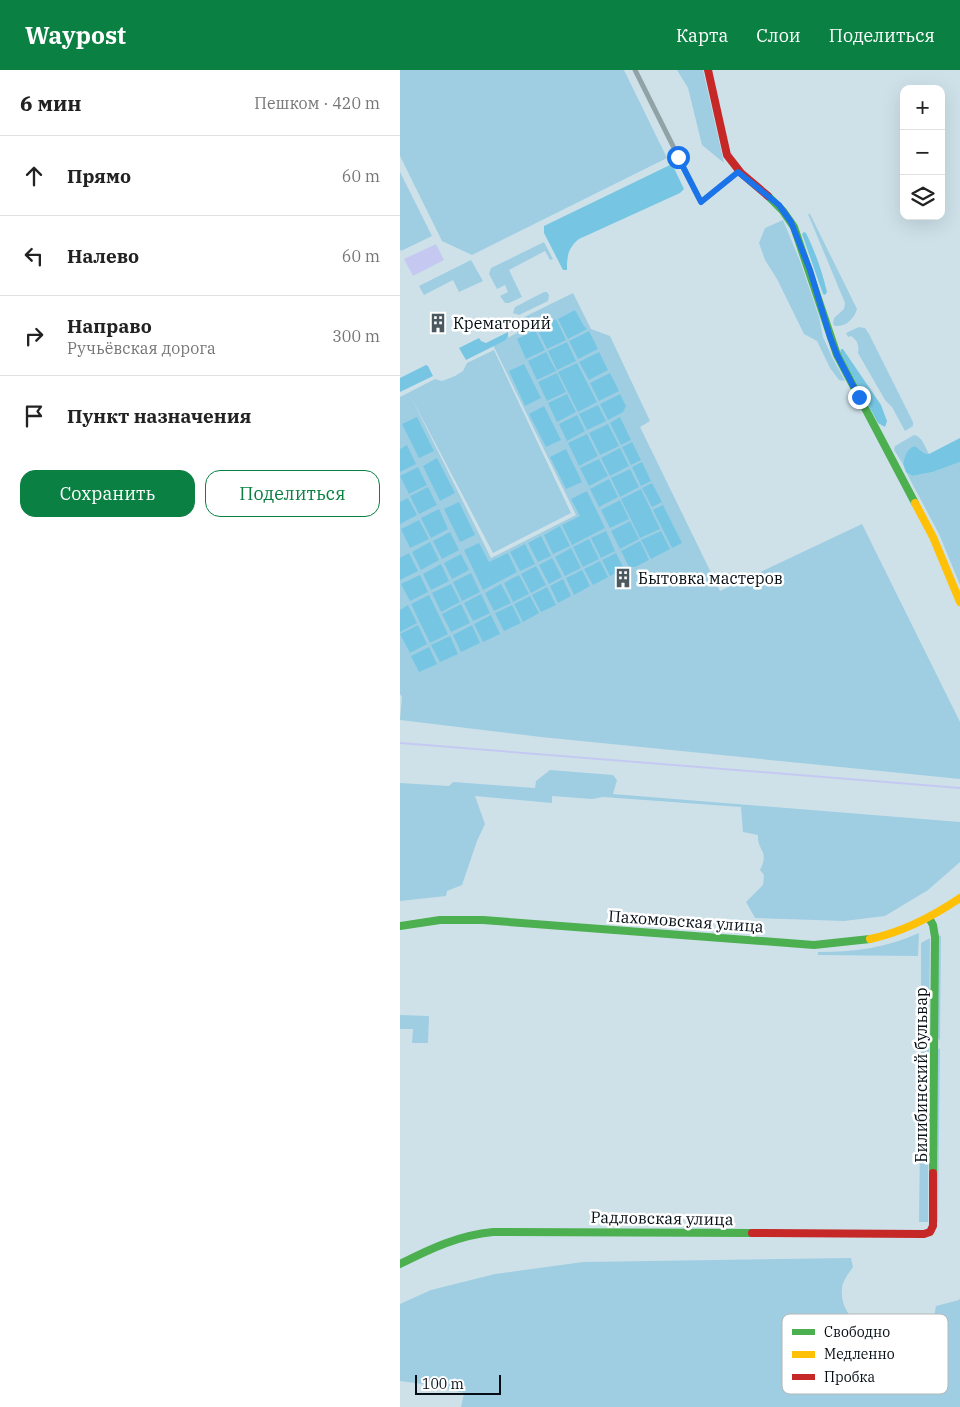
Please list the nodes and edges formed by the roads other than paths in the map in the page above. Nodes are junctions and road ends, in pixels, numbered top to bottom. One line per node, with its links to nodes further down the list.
1 (636, 70): 3 (street)
2 (708, 70): 3 (street)
3 (738, 172): 4 (street)
4 (960, 602)
5 (960, 898): 6 (street, Пахомовская улица)
6 (930, 918): 7 (street, Пахомовская улица); 8 (street, Билибинский бульвар)
7 (400, 926)
8 (930, 1232): 9 (street, Радловская улица)
9 (400, 1264)

